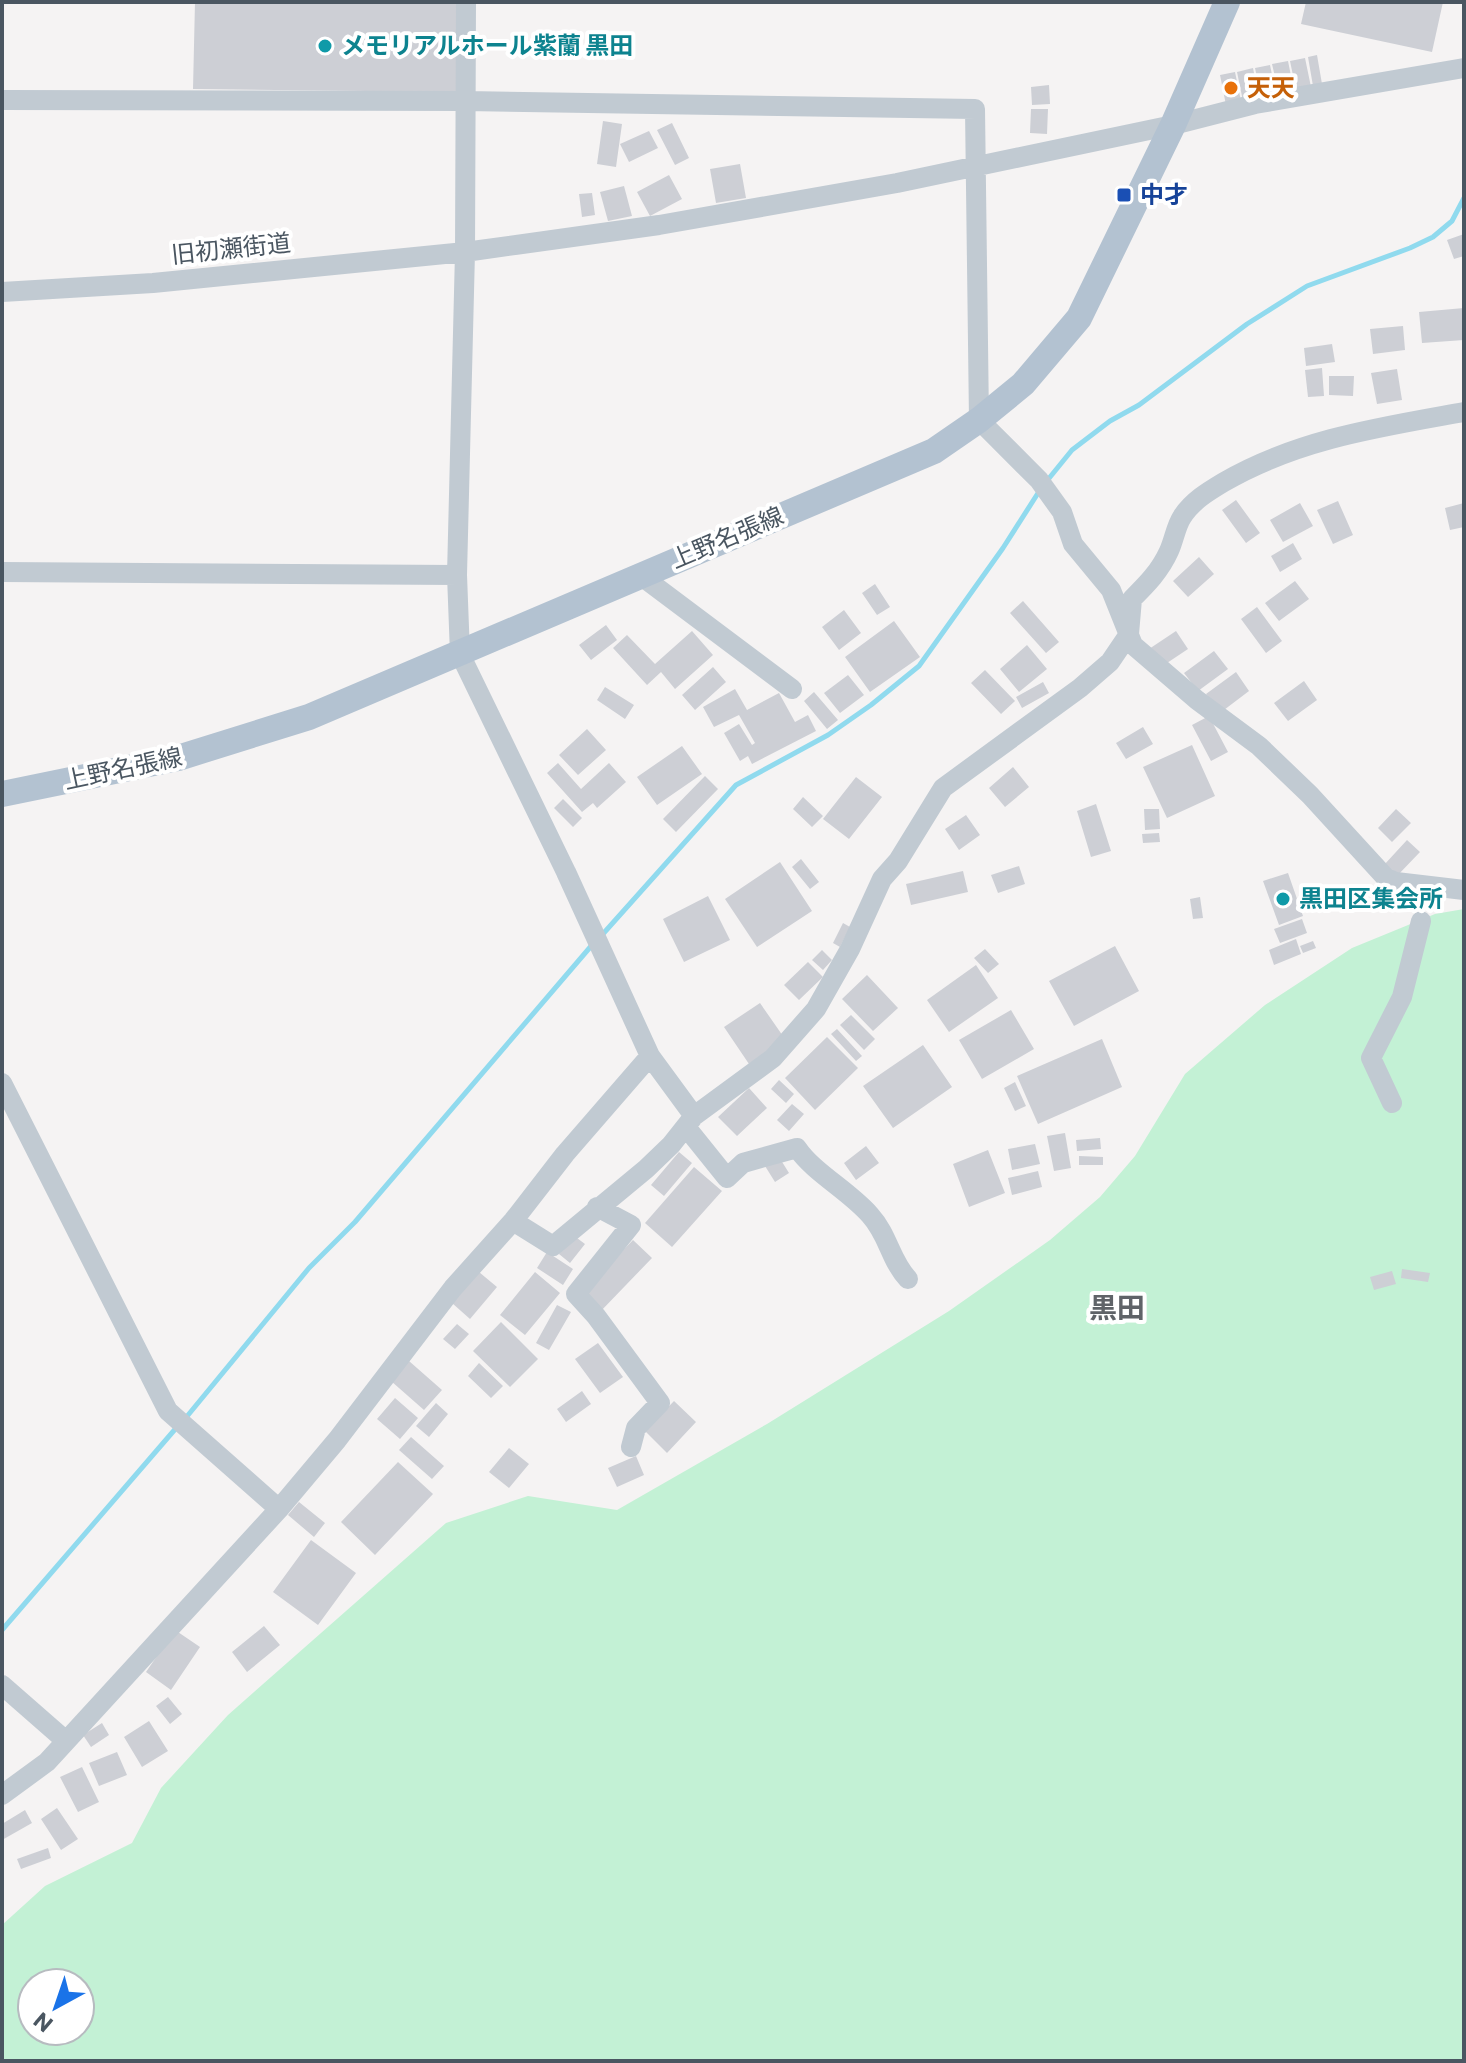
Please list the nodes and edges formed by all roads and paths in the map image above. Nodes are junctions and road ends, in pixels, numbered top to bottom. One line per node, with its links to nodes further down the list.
1 (466, 2): 5 (street)
2 (1227, 2): 6 (main road, 上野名張線)
3 (1464, 68): 6 (street, 旧初瀬街道)
4 (2, 100): 5 (street)
5 (466, 101): 7 (street); 8 (street)
6 (1173, 125): 7 (street, 旧初瀬街道); 11 (main road, 上野名張線)
7 (977, 166): 8 (street, 旧初瀬街道); 11 (street)
8 (465, 252): 9 (street, 旧初瀬街道); 13 (street)
9 (2, 292)
10 (1464, 412): 15 (street)
11 (979, 420): 14 (main road, 上野名張線); 15 (street)
12 (2, 572): 13 (street)
13 (457, 575): 16 (street)
14 (640, 575): 16 (main road, 上野名張線); 17 (street)
15 (1129, 634): 19 (street); 24 (street)
16 (460, 654): 18 (main road, 上野名張線); 21 (street)
17 (792, 689)
18 (2, 794)
19 (1464, 890)
20 (1421, 921): 23 (street)
21 (650, 1056): 24 (street); 26 (street)
22 (2, 1083): 29 (street)
23 (1392, 1103)
24 (690, 1122): 25 (street); 27 (street)
25 (597, 1207): 26 (street); 28 (street)
26 (513, 1221): 29 (street)
27 (908, 1279)
28 (631, 1447)
29 (279, 1509): 31 (street)
30 (2, 1685): 31 (street)
31 (66, 1741): 32 (street)
32 (2, 1795)

